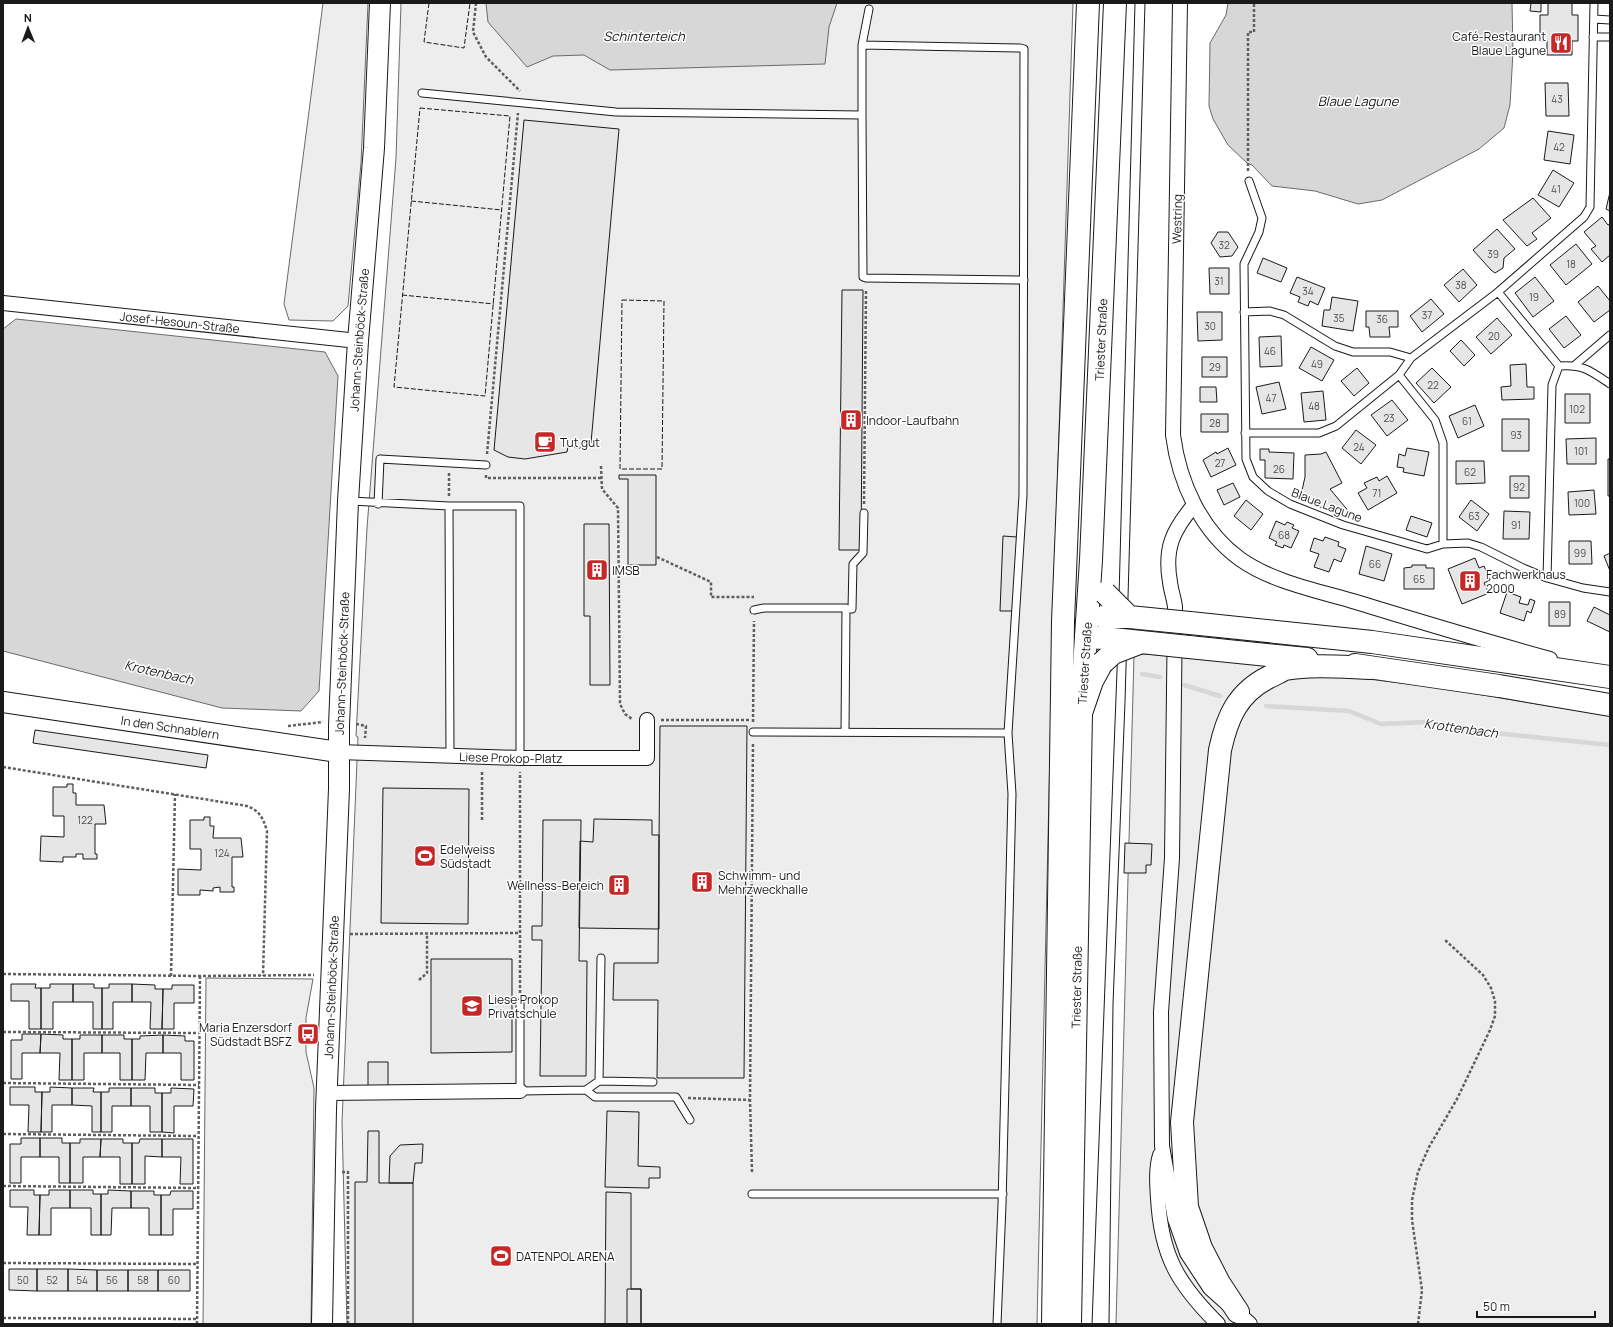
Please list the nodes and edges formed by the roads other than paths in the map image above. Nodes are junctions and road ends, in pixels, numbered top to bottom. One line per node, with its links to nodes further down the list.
1 (380, 3): 20 (street, Johann-Steinböck-Straße)
2 (1088, 3): 40 (main road, Triester Straße)
3 (1115, 3): 34 (main road, Triester Straße)
4 (1180, 3): 30 (street, Westring)
5 (1594, 3): 7 (lane)
6 (870, 9): 11 (lane)
7 (1594, 19): 8 (lane); 10 (lane)
8 (1610, 20)
9 (1610, 37): 10 (lane)
10 (1593, 38): 16 (lane)
11 (862, 45): 13 (lane); 15 (lane)
12 (422, 93): 13 (lane)
13 (862, 115): 15 (lane)
14 (1249, 181): 18 (lane, Blaue Lagune)
15 (1024, 280): 51 (lane)
16 (1498, 292): 21 (lane); 23 (lane)
17 (3, 303): 20 (street, Josef-Hesoun-Straße)
18 (1244, 312): 21 (lane); 26 (lane, Blaue Lagune)
19 (1610, 335): 22 (lane)
20 (358, 341): 28 (street, Johann-Steinböck-Straße)
21 (1411, 358): 24 (lane)
22 (1575, 365): 23 (lane); 25 (lane)
23 (1559, 366): 35 (lane)
24 (1399, 375): 26 (lane); 33 (lane)
25 (1610, 384)
26 (1246, 433): 33 (lane, Blaue Lagune)
27 (486, 465): 29 (lane)
28 (348, 501): 29 (lane); 52 (street, Johann-Steinböck-Straße)
29 (378, 504): 31 (lane)
30 (1194, 504): 44 (street, Westring); 63 (street)
31 (449, 506): 53 (lane); 54 (lane)
32 (864, 513): 37 (lane)
33 (1443, 544): 35 (lane, Blaue Lagune)
34 (1091, 560): 39 (main road, bridge); 41 (main road, Triester Straße)
35 (1547, 578): 36 (lane, Blaue Lagune)
36 (1610, 592)
37 (846, 609): 38 (lane); 50 (lane)
38 (754, 610)
39 (1130, 617): 41 (main road, bridge); 44 (main road, bridge)
40 (1063, 622): 41 (main road); 69 (main road, Triester Straße)
41 (1095, 627): 42 (main road, bridge); 47 (main road, Triester Straße)
42 (1142, 642): 43 (main road, bridge); 47 (main road, bridge)
43 (1371, 668): 46 (main road); 66 (main road)
44 (1610, 677)
45 (3, 702): 52 (street, In den Schnablern)
46 (1610, 705)
47 (1081, 713): 70 (main road, Triester Straße)
48 (647, 720): 54 (street, Liese Prokop-Platz)
49 (753, 732): 50 (lane)
50 (845, 732): 51 (lane)
51 (1008, 733): 65 (lane)
52 (338, 752): 53 (street, Liese Prokop-Platz); 61 (street, Johann-Steinböck-Straße)
53 (450, 756): 54 (street, Liese Prokop-Platz)
54 (520, 758)
55 (601, 958): 57 (lane)
56 (520, 1003): 60 (lane)
57 (599, 1081): 58 (lane); 59 (lane)
58 (653, 1082)
59 (586, 1090): 60 (lane); 62 (lane)
60 (520, 1091): 61 (street)
61 (327, 1093): 67 (street, Johann-Steinböck-Straße)
62 (690, 1120)
63 (1162, 1146): 66 (street); 71 (street)
64 (752, 1194): 65 (lane)
65 (1002, 1194): 68 (lane)
66 (1244, 1318)
67 (322, 1324)
68 (997, 1324)
69 (1054, 1324)
70 (1070, 1324)
71 (1218, 1324)

